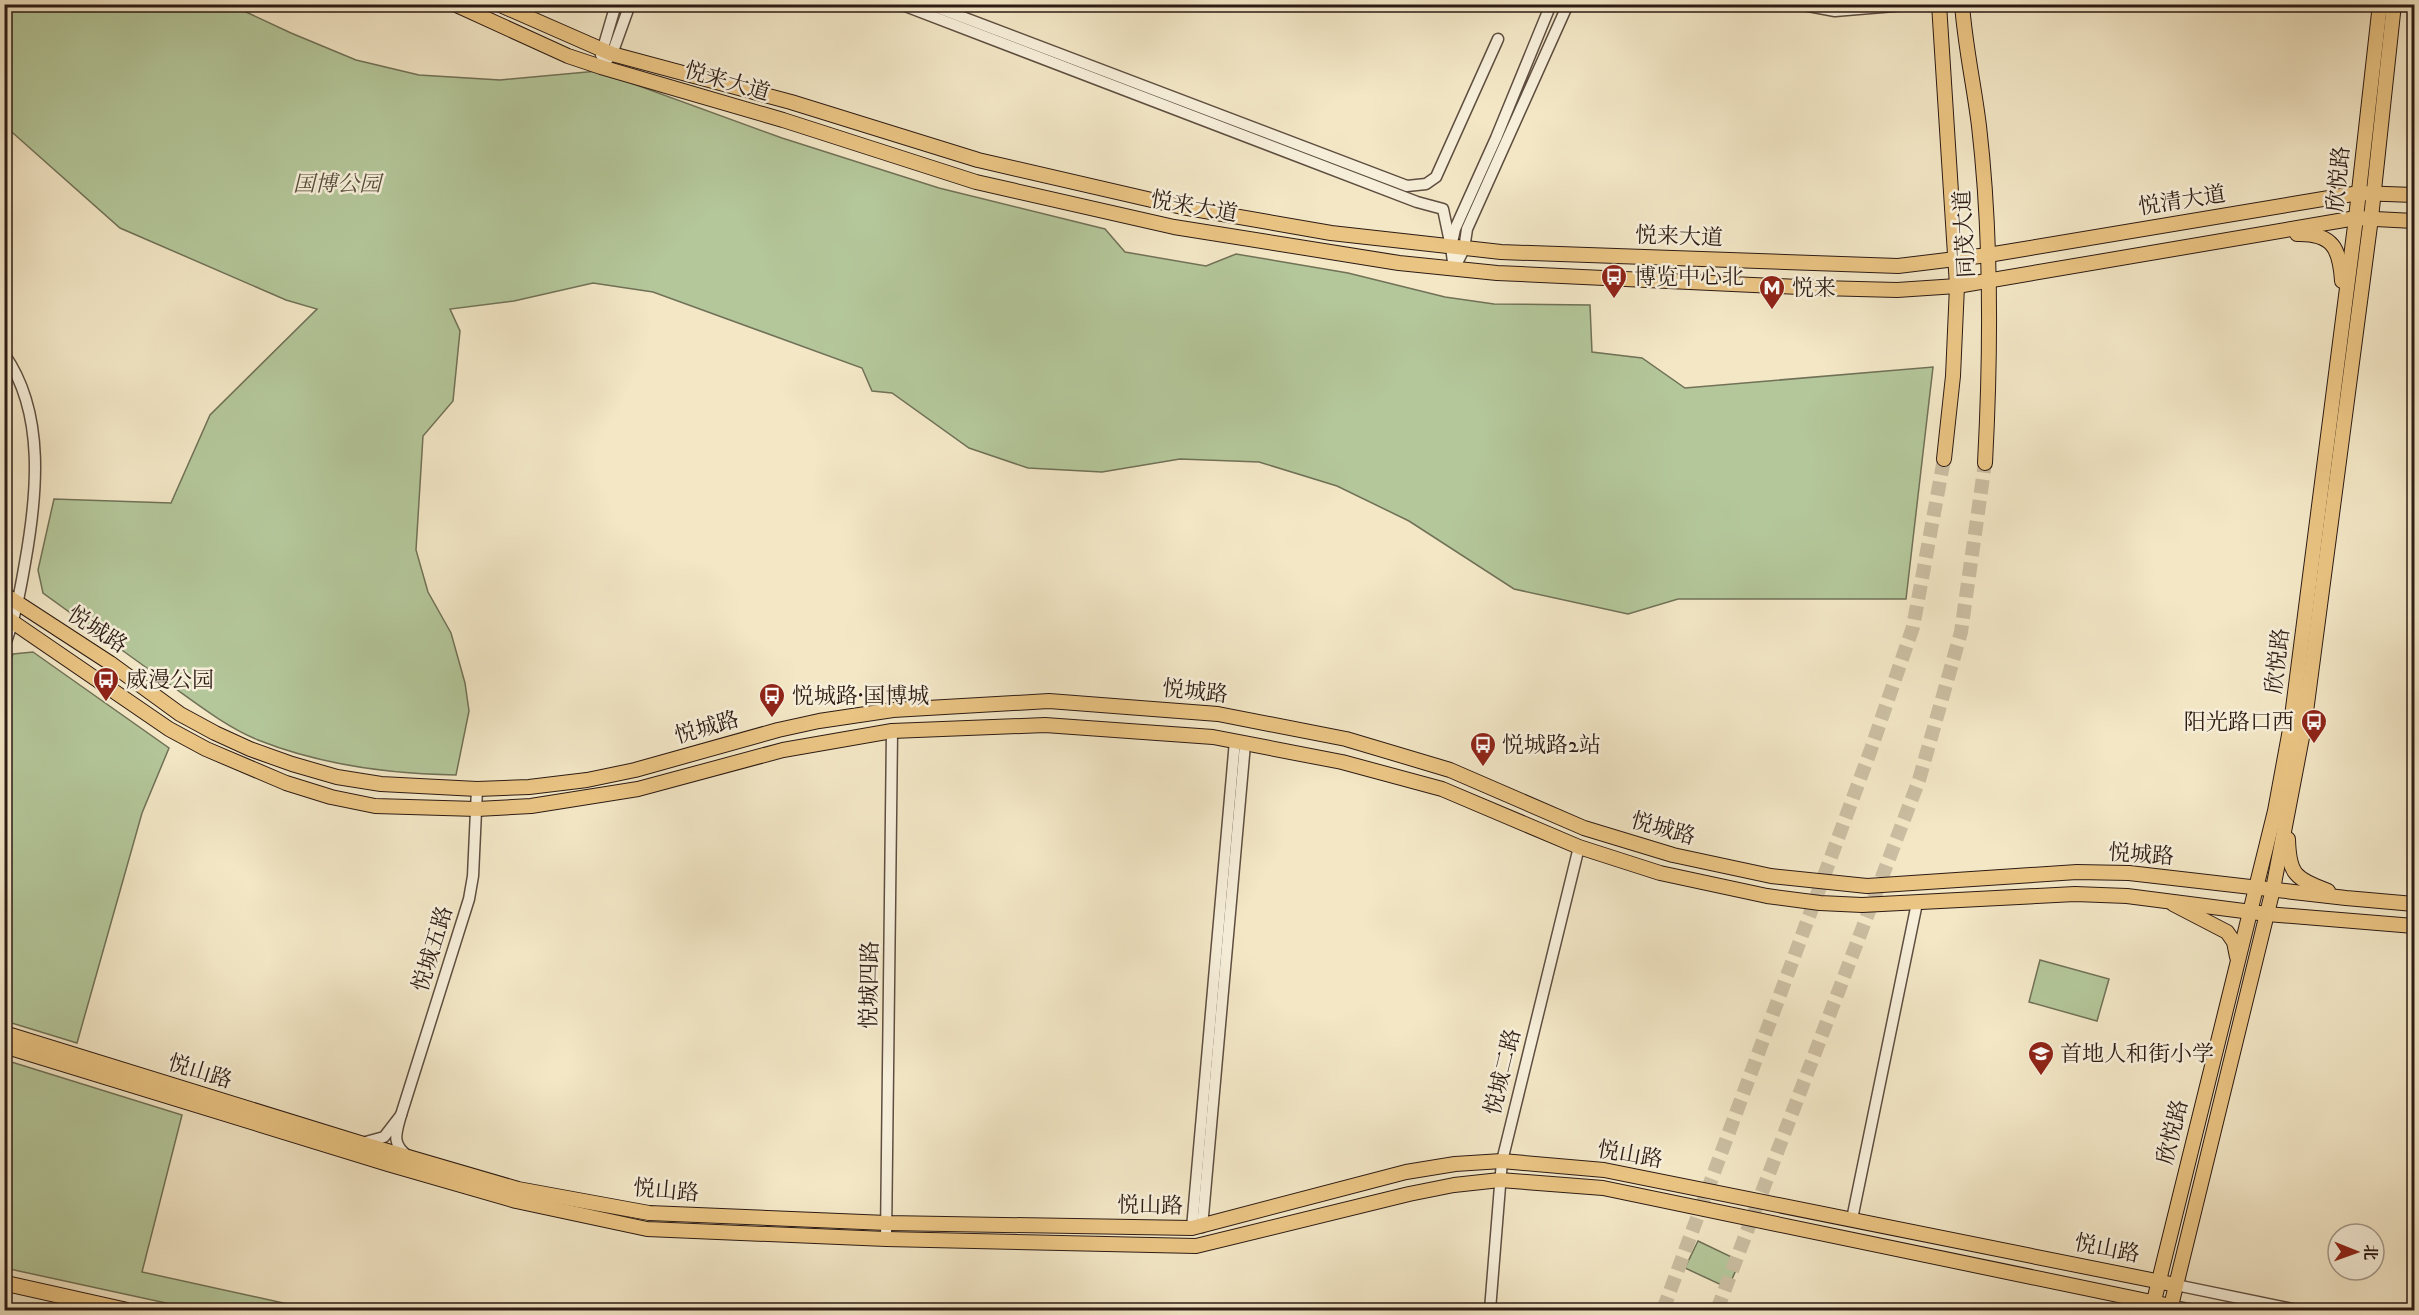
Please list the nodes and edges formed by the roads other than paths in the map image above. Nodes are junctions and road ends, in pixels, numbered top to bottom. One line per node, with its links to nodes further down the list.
1 (454, 4): 17 (main road, 悦来大道)
2 (498, 4): 16 (main road, 悦来大道)
3 (616, 4): 16 (street)
4 (630, 4): 16 (street)
5 (900, 4): 25 (street)
6 (928, 4): 15 (street)
7 (1551, 4): 25 (street)
8 (1568, 4): 25 (street)
9 (1798, 4): 10 (street)
10 (1918, 4)
11 (1939, 4): 27 (main road, 同茂大道)
12 (1962, 4): 26 (main road, 同茂大道)
13 (2380, 4): 18 (main road, 欣悦路)
14 (2394, 4): 19 (main road, 欣悦路)
15 (1498, 39)
16 (607, 52): 17 (street); 25 (main road, 悦来大道)
17 (601, 67): 28 (main road, 悦来大道)
18 (2359, 193): 19 (main road, 悦清大道); 21 (main road, 欣悦路); 26 (main road, 悦清大道)
19 (2374, 193): 20 (main road, 悦清大道); 22 (main road, 欣悦路)
20 (2415, 195)
21 (2356, 218): 22 (main road, 悦清大道); 24 (main road, 悦清大道); 31 (main road, 欣悦路)
22 (2371, 219): 23 (main road, 悦清大道); 43 (main road, 欣悦路)
23 (2415, 221)
24 (2259, 235): 29 (main road, 悦清大道); 31 (main road)
25 (1458, 248): 27 (main road, 悦来大道); 28 (street)
26 (1988, 255): 27 (main road, 悦清大道); 29 (main road, 同茂大道)
27 (1957, 259): 30 (main road, 同茂大道)
28 (1454, 269): 30 (main road, 悦来大道)
29 (1989, 281): 30 (main road, 悦清大道); 34 (main road, 同茂大道)
30 (1958, 286): 33 (main road, 同茂大道)
31 (2343, 311): 45 (main road, 欣悦路)
32 (4, 354): 36 (street)
33 (1944, 459)
34 (1985, 463)
35 (4, 594): 36 (main road, 悦城路)
36 (18, 603): 37 (street); 41 (main road, 悦城路)
37 (9, 619): 38 (street); 42 (main road, 悦城路)
38 (4, 647)
39 (892, 730): 40 (main road, 悦城路); 42 (main road, 悦城路); 63 (street, 悦城四路)
40 (1240, 742): 44 (main road, 悦城路); 64 (street)
41 (477, 789): 42 (street, 悦城五路); 45 (main road, 悦城路)
42 (477, 809): 57 (street, 悦城五路)
43 (2288, 809): 46 (main road, 欣悦路); 47 (main road)
44 (1579, 847): 49 (main road, 悦城路); 60 (street, 悦城二路)
45 (2256, 888): 46 (main road, 悦城路); 51 (main road, 欣悦路)
46 (2273, 890): 47 (main road, 悦城路); 52 (main road, 欣悦路)
47 (2346, 898): 50 (main road, 悦城路)
48 (2166, 900): 49 (main road, 悦城路); 51 (main road, 悦城路); 54 (main road)
49 (1917, 903): 62 (street)
50 (2415, 904)
51 (2251, 911): 52 (main road, 悦城路); 54 (main road, 欣悦路)
52 (2267, 914): 53 (main road, 悦城路); 68 (main road, 欣悦路)
53 (2415, 927)
54 (2237, 962): 66 (main road, 欣悦路)
55 (4, 1033): 58 (main road, 悦山路)
56 (4, 1046): 65 (main road, 悦山路)
57 (401, 1115): 58 (street); 59 (street)
58 (360, 1143): 59 (main road, 悦山路)
59 (411, 1158): 63 (main road, 悦山路)
60 (1502, 1161): 61 (street, 悦城二路); 62 (main road, 悦山路); 64 (main road, 悦山路)
61 (1500, 1180): 65 (main road, 悦山路); 69 (main road, 悦山路); 72 (street, 悦城二路)
62 (1852, 1220): 66 (main road, 悦山路)
63 (886, 1223): 64 (main road, 悦山路); 65 (street, 悦城四路)
64 (1197, 1228)
65 (886, 1239)
66 (2158, 1281): 68 (main road, 悦山路); 69 (main road, 欣悦路)
67 (4, 1283): 71 (highway)
68 (2176, 1285): 70 (main road, 欣悦路); 74 (street, 悦山路)
69 (2153, 1307): 70 (main road, 悦山路)
70 (2171, 1308): 73 (street, 悦山路)
71 (125, 1311)
72 (1490, 1311)
73 (2194, 1311)
74 (2297, 1311)

